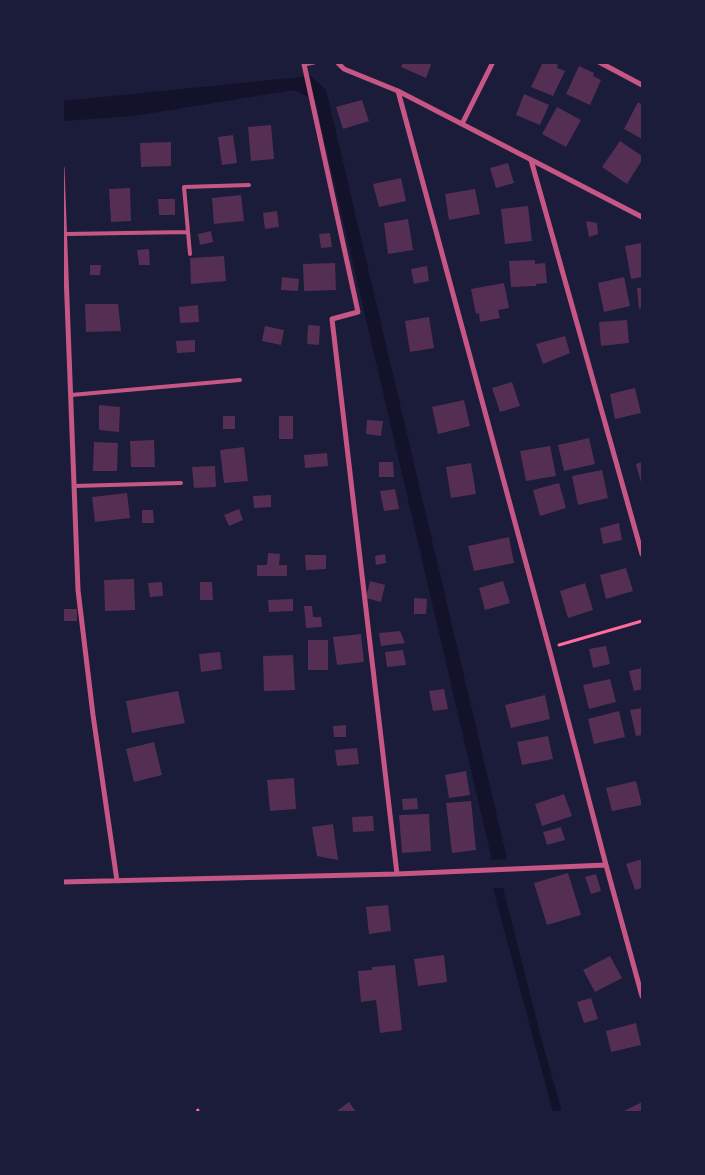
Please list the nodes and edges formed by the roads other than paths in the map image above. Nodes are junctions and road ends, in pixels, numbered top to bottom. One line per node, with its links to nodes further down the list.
1 (314, 62): 21 (street)
2 (337, 62): 6 (street)
3 (494, 62): 7 (street)
4 (599, 62): 5 (street)
5 (642, 85)
6 (398, 91): 7 (street); 20 (street)
7 (462, 124): 8 (street)
8 (531, 160): 11 (street); 19 (street)
9 (62, 168): 13 (street)
10 (249, 185): 12 (lane)
11 (642, 217)
12 (188, 232): 13 (lane); 14 (lane)
13 (65, 234): 16 (street)
14 (190, 254)
15 (240, 380): 16 (lane)
16 (71, 396): 18 (street)
17 (182, 484): 18 (lane)
18 (74, 486): 22 (street)
19 (642, 554)
20 (606, 865): 21 (street); 24 (street)
21 (396, 874): 22 (street)
22 (117, 881): 23 (street)
23 (62, 882)
24 (642, 996)

